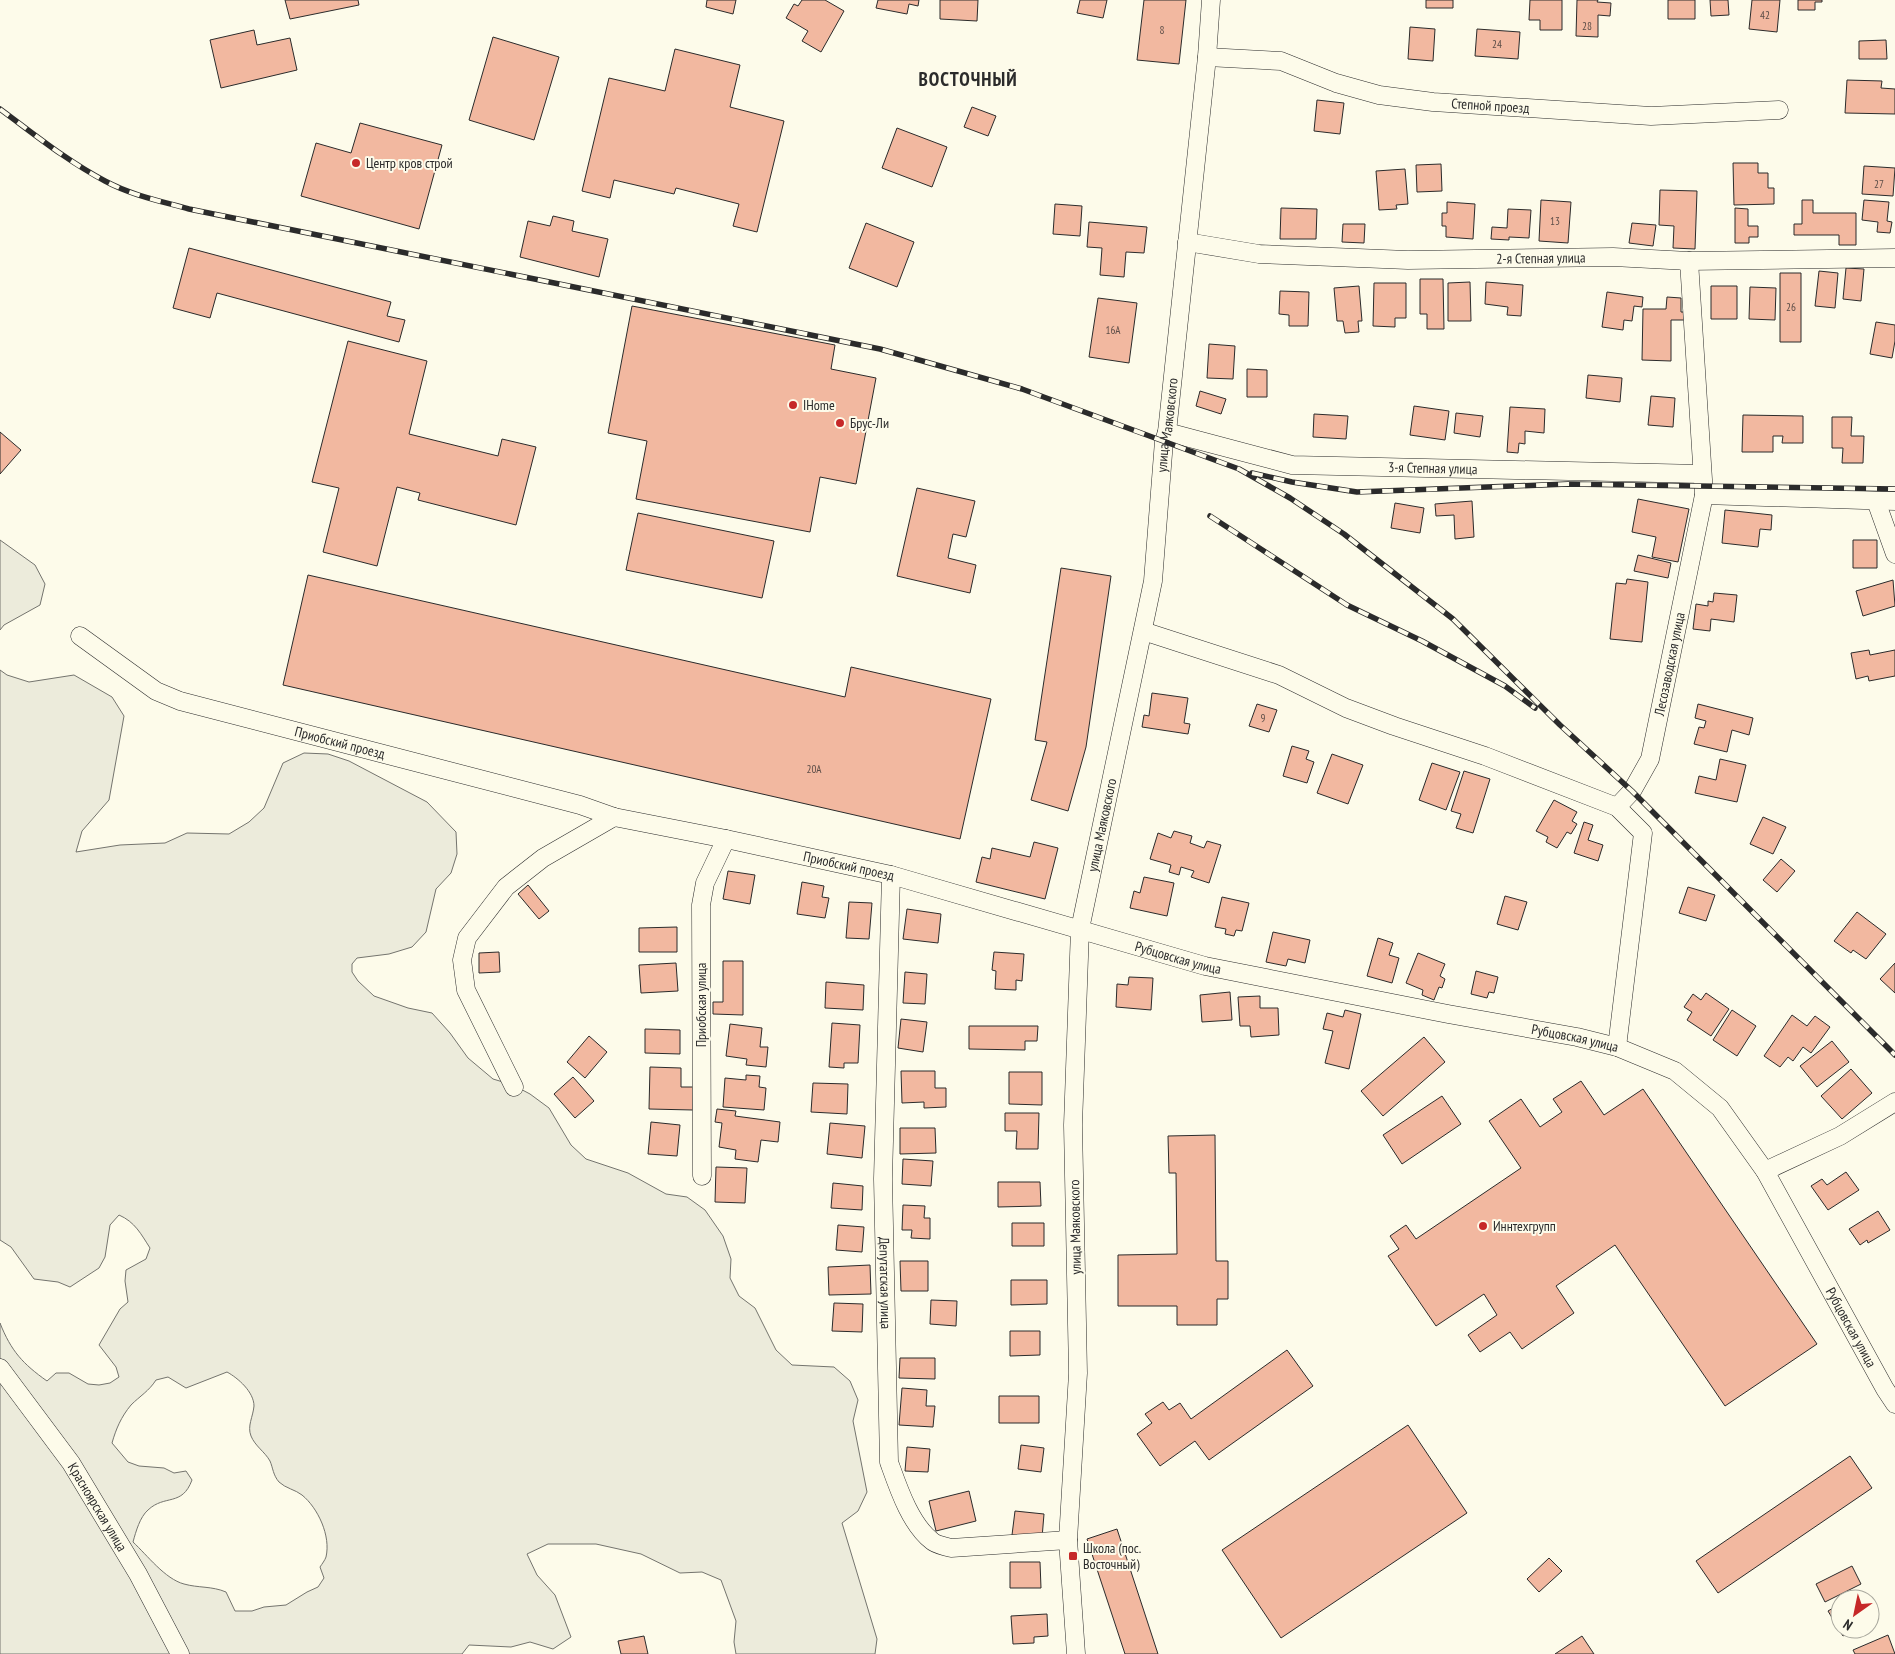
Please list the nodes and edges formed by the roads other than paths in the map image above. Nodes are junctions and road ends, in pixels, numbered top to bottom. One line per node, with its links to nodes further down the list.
1 (1212, 0): 2 (street, улица Маяковского)
2 (1207, 58): 3 (street, Степной проезд); 4 (street, улица Маяковского)
3 (1779, 110)
4 (1187, 242): 6 (street, 2-я Степная улица); 7 (street, улица Маяковского)
5 (1895, 258): 6 (street, 2-я Степная улица)
6 (1689, 261): 8 (street, Лесозаводская улица)
7 (1167, 432): 8 (street, 3-я Степная улица); 13 (street, улица Маяковского)
8 (1702, 474): 9 (street, Лесозаводская улица)
9 (1704, 495): 10 (street); 15 (street, Лесозаводская улица)
10 (1876, 501): 11 (street); 12 (street)
11 (1895, 501)
12 (1895, 554)
13 (1143, 630): 15 (street); 19 (street, улица Маяковского)
14 (80, 636): 16 (street, Приобский проезд)
15 (1617, 807): 20 (street)
16 (614, 817): 17 (street, Приобский проезд); 21 (street)
17 (726, 839): 18 (street, Приобский проезд); 24 (street, Приобская улица)
18 (891, 875): 19 (street, Приобский проезд); 27 (street, Депутатская улица)
19 (1080, 929): 20 (street, Рубцовская улица); 27 (street, улица Маяковского)
20 (1618, 1047): 23 (street, Рубцовская улица)
21 (514, 1087)
22 (1895, 1102): 23 (street)
23 (1765, 1171): 26 (street, Рубцовская улица)
24 (702, 1176)
25 (0, 1368): 28 (street, Красноярская улица)
26 (1895, 1404)
27 (1068, 1540): 29 (street, улица Маяковского)
28 (180, 1654)
29 (1076, 1654)

